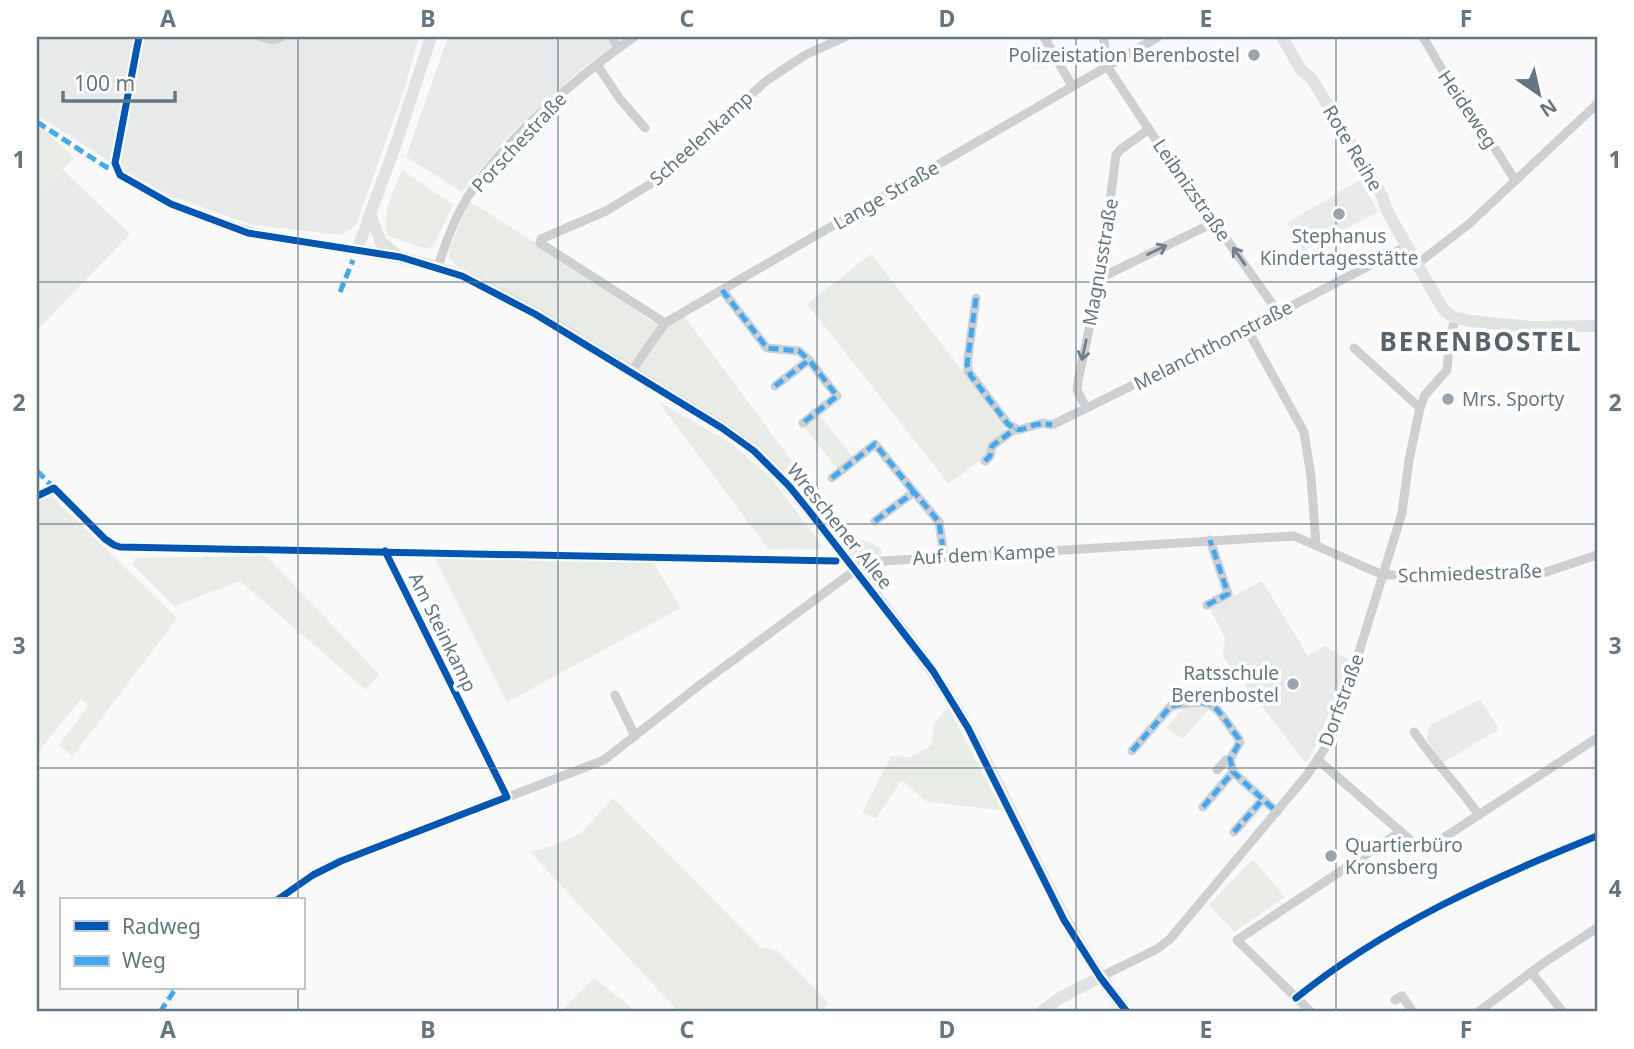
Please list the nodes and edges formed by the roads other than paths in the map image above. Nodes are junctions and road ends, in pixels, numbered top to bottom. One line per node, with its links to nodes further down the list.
1 (139, 37): 24 (street)
2 (261, 37): 3 (street)
3 (281, 37)
4 (431, 37): 21 (street)
5 (612, 37): 13 (street)
6 (634, 37): 13 (street, Porschestraße)
7 (845, 37): 33 (street, Scheelenkamp)
8 (1044, 37): 16 (street)
9 (1103, 37): 14 (street, Leibnizstraße)
10 (1158, 37): 14 (street, Lange Straße)
11 (1282, 37): 23 (street, Rote Reihe)
12 (1423, 37): 20 (street, Heideweg)
13 (618, 48): 15 (street, Porschestraße)
14 (1110, 64): 16 (street, Lange Straße); 19 (street, Leibnizstraße)
15 (597, 65): 18 (street); 27 (street, Porschestraße)
16 (1072, 86): 29 (street, Lange Straße)
17 (1597, 104): 20 (street)
18 (645, 128)
19 (1149, 129): 22 (street, Leibnizstraße); 28 (street, Magnusstraße)
20 (1515, 180): 26 (street)
21 (370, 215): 24 (street); 25 (street)
22 (1215, 222): 28 (street, one-way to 22); 31 (street, Leibnizstraße, one-way to 22)
23 (1407, 246): 26 (street, Rote Reihe); 31 (street, Melanchthonstraße)
24 (357, 250): 25 (street, Wreschener Allee)
25 (400, 257): 27 (street, Wreschener Allee)
26 (1417, 264): 32 (street, Rote Reihe)
27 (438, 267): 38 (street, Wreschener Allee)
28 (1100, 278): 40 (street, Magnusstraße, one-way to 40)
29 (722, 290): 33 (street, Lange Straße); 37 (street)
30 (975, 298): 43 (street)
31 (1278, 312): 35 (street, Melanchthonstraße)
32 (1456, 319): 34 (street); 41 (street, Dorfstraße)
33 (665, 323): 38 (street, Lange Straße)
34 (1597, 326)
35 (1247, 329): 40 (street, Melanchthonstraße); 49 (street)
36 (1354, 348): 41 (street)
37 (809, 360): 39 (street); 42 (street)
38 (631, 372): 53 (street, Wreschener Allee)
39 (775, 386)
40 (1086, 408): 43 (street, Melanchthonstraße)
41 (1420, 408): 54 (street, Dorfstraße)
42 (803, 423)
43 (1015, 429): 44 (street)
44 (985, 461)
45 (832, 478): 46 (street)
46 (914, 492): 47 (street); 52 (street)
47 (875, 521)
48 (1210, 540): 49 (street, Auf dem Kampe); 52 (street, Auf dem Kampe); 55 (street)
49 (1316, 544): 54 (street, Auf dem Kampe)
50 (265, 550): 65 (street, Am Steinkamp)
51 (1597, 555): 54 (street, Schmiedestraße)
52 (944, 556): 53 (street, Auf dem Kampe)
53 (855, 569): 58 (street, Auf dem Kampe); 75 (street, Wreschener Allee)
54 (1383, 575): 62 (street, Dorfstraße)
55 (1207, 605)
56 (615, 695): 58 (street)
57 (1413, 732): 69 (street)
58 (635, 736): 65 (street, Auf dem Kampe)
59 (1597, 738): 69 (street)
60 (1132, 751): 61 (street)
61 (1230, 759): 63 (street); 64 (street)
62 (1318, 760): 68 (street, Dorfstraße); 72 (street)
63 (1217, 770)
64 (1233, 772): 66 (street); 67 (street)
65 (507, 797): 70 (street, Auf dem Kampe)
66 (1262, 800): 68 (street); 71 (street)
67 (1203, 807)
68 (1277, 812): 75 (street, Dorfstraße)
69 (1479, 815): 72 (street)
70 (417, 832)
71 (1234, 832)
72 (1400, 832): 77 (street)
73 (1597, 928): 74 (street)
74 (1531, 972): 81 (street); 82 (street)
75 (1100, 977): 78 (street, Dorfstraße); 79 (street, Wreschener Allee)
76 (1395, 1000): 80 (street)
77 (1308, 1011)
78 (1041, 1012)
79 (1127, 1012)
80 (1413, 1012)
81 (1478, 1012)
82 (1563, 1012)

